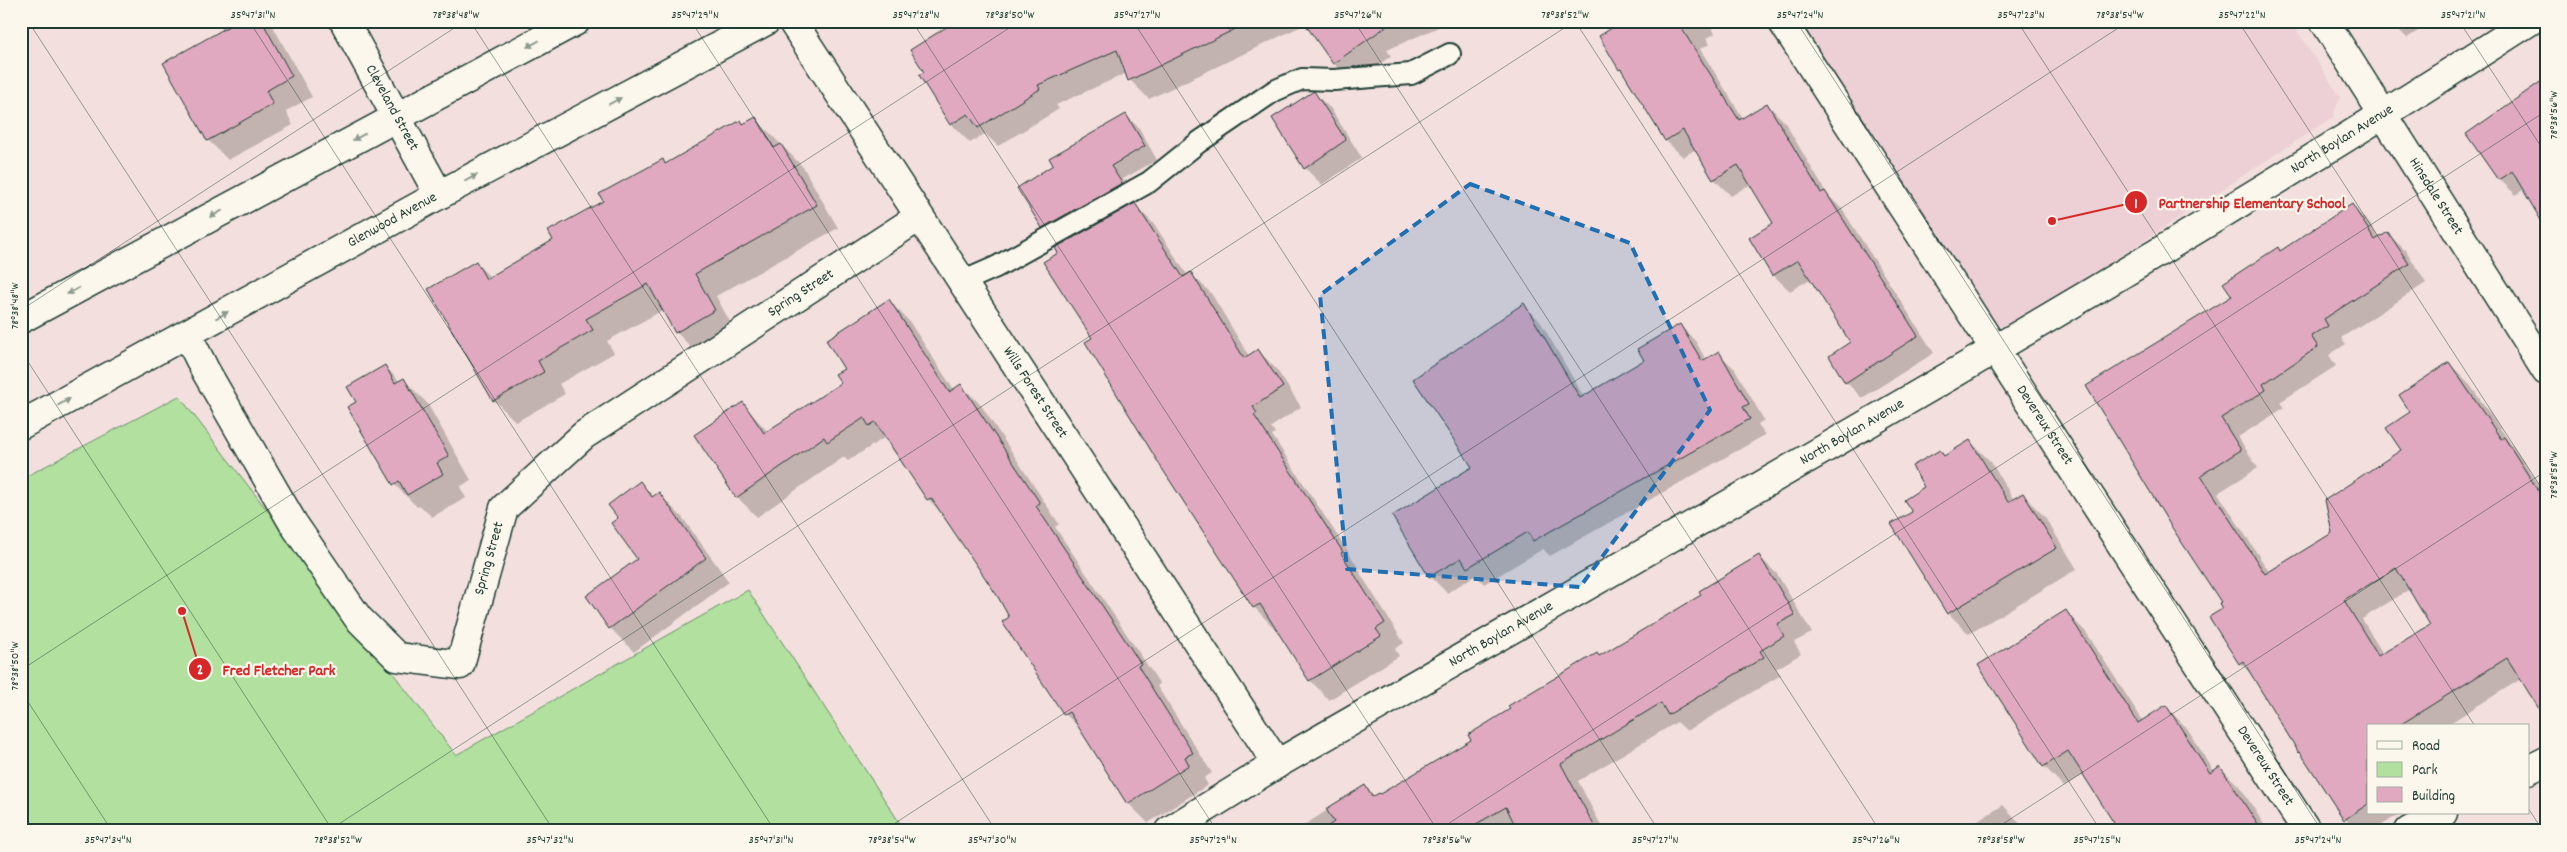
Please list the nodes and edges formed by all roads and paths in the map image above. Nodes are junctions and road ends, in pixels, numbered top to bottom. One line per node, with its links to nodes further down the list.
1 (344, 21): 10 (street, Cleveland Street)
2 (576, 21): 10 (street, one-way to 10)
3 (766, 21): 11 (street, Glenwood Avenue, one-way to 3)
4 (792, 21): 12 (street, Wills Forest Street)
5 (1782, 21): 16 (street, Devereux Street)
6 (2324, 21): 9 (street, Hinsdale Street)
7 (2530, 21): 9 (street, North Boylan Avenue)
8 (1450, 54): 13 (lane)
9 (2384, 114): 16 (street, North Boylan Avenue); 17 (street, Hinsdale Street)
10 (396, 118): 11 (street, Cleveland Street); 14 (street, one-way to 14)
11 (439, 195): 15 (street, Glenwood Avenue, one-way to 11)
12 (920, 217): 13 (street, Wills Forest Street); 15 (street, Spring Street)
13 (962, 282): 20 (street, Wills Forest Street)
14 (21, 319)
15 (187, 334): 18 (street, Glenwood Avenue, one-way to 15)
16 (1996, 348): 20 (street, North Boylan Avenue); 24 (street, Devereux Street)
17 (2546, 371)
18 (21, 425)
19 (2546, 762): 21 (street)
20 (1277, 764): 23 (street, North Boylan Avenue)
21 (2530, 769)
22 (2441, 814): 25 (street)
23 (1169, 831)
24 (2307, 831)
25 (2409, 831)

